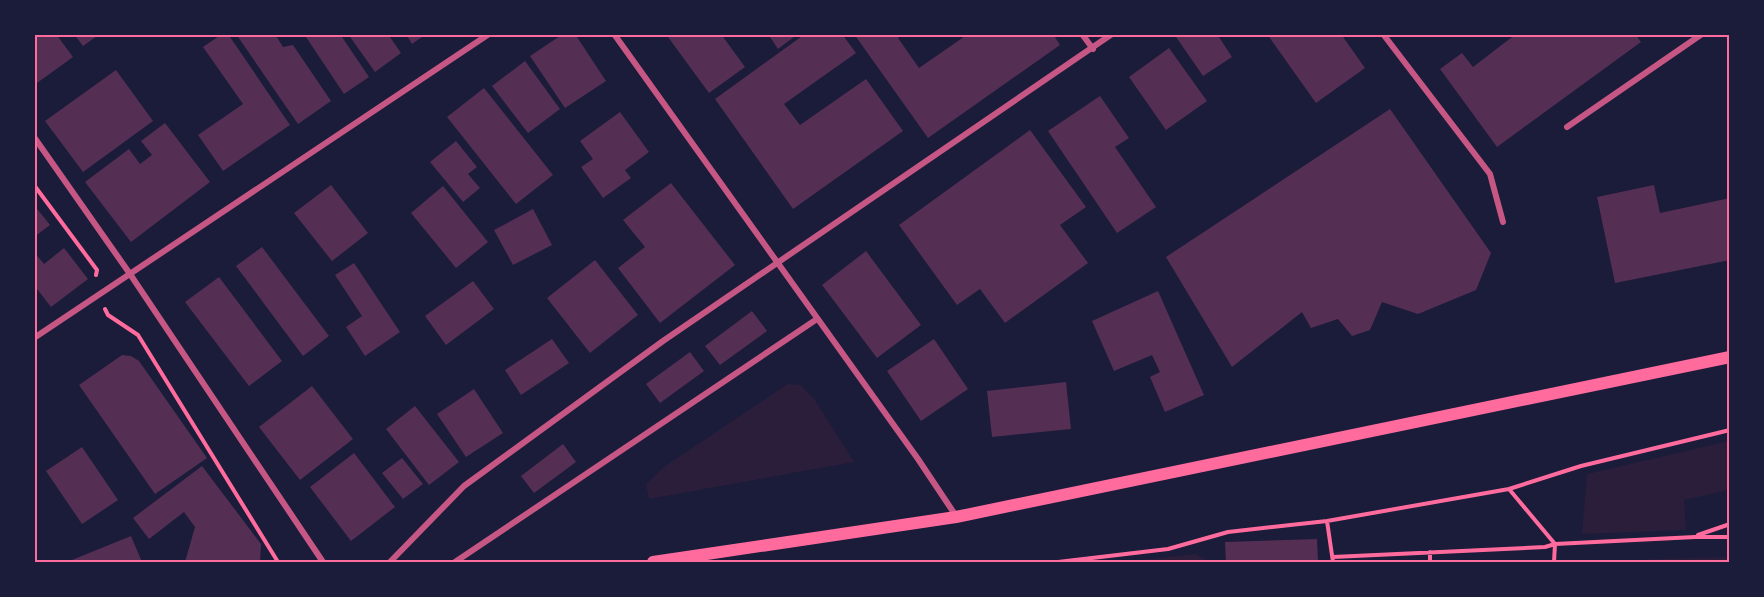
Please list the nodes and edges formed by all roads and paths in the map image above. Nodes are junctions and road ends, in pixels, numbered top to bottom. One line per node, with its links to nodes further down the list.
1 (489, 34): 13 (street)
2 (614, 34): 12 (street)
3 (1082, 34): 7 (street)
4 (1112, 34): 7 (street)
5 (1383, 34): 11 (street)
6 (1702, 34): 8 (street)
7 (1092, 49): 12 (street)
8 (1567, 127)
9 (34, 137): 13 (street)
10 (34, 185): 14 (path)
11 (1503, 222)
12 (777, 264): 15 (street); 30 (street)
13 (130, 274): 14 (street); 29 (street)
14 (98, 295): 16 (street); 28 (path)
15 (817, 319): 20 (street); 31 (street)
16 (34, 338)
17 (1730, 357): 20 (main road)
18 (1730, 430): 19 (path)
19 (1509, 489): 21 (path); 25 (path)
20 (956, 517): 32 (main road)
21 (1327, 521): 27 (path); 33 (path)
22 (1730, 524): 23 (path)
23 (1695, 537): 24 (path); 25 (path)
24 (1730, 537)
25 (1555, 544): 26 (path); 36 (path)
26 (1430, 552): 27 (path); 35 (path)
27 (1333, 557): 34 (path)
28 (278, 562)
29 (323, 562)
30 (390, 562)
31 (456, 562)
32 (652, 562)
33 (1058, 562)
34 (1333, 562)
35 (1430, 562)
36 (1554, 562)

